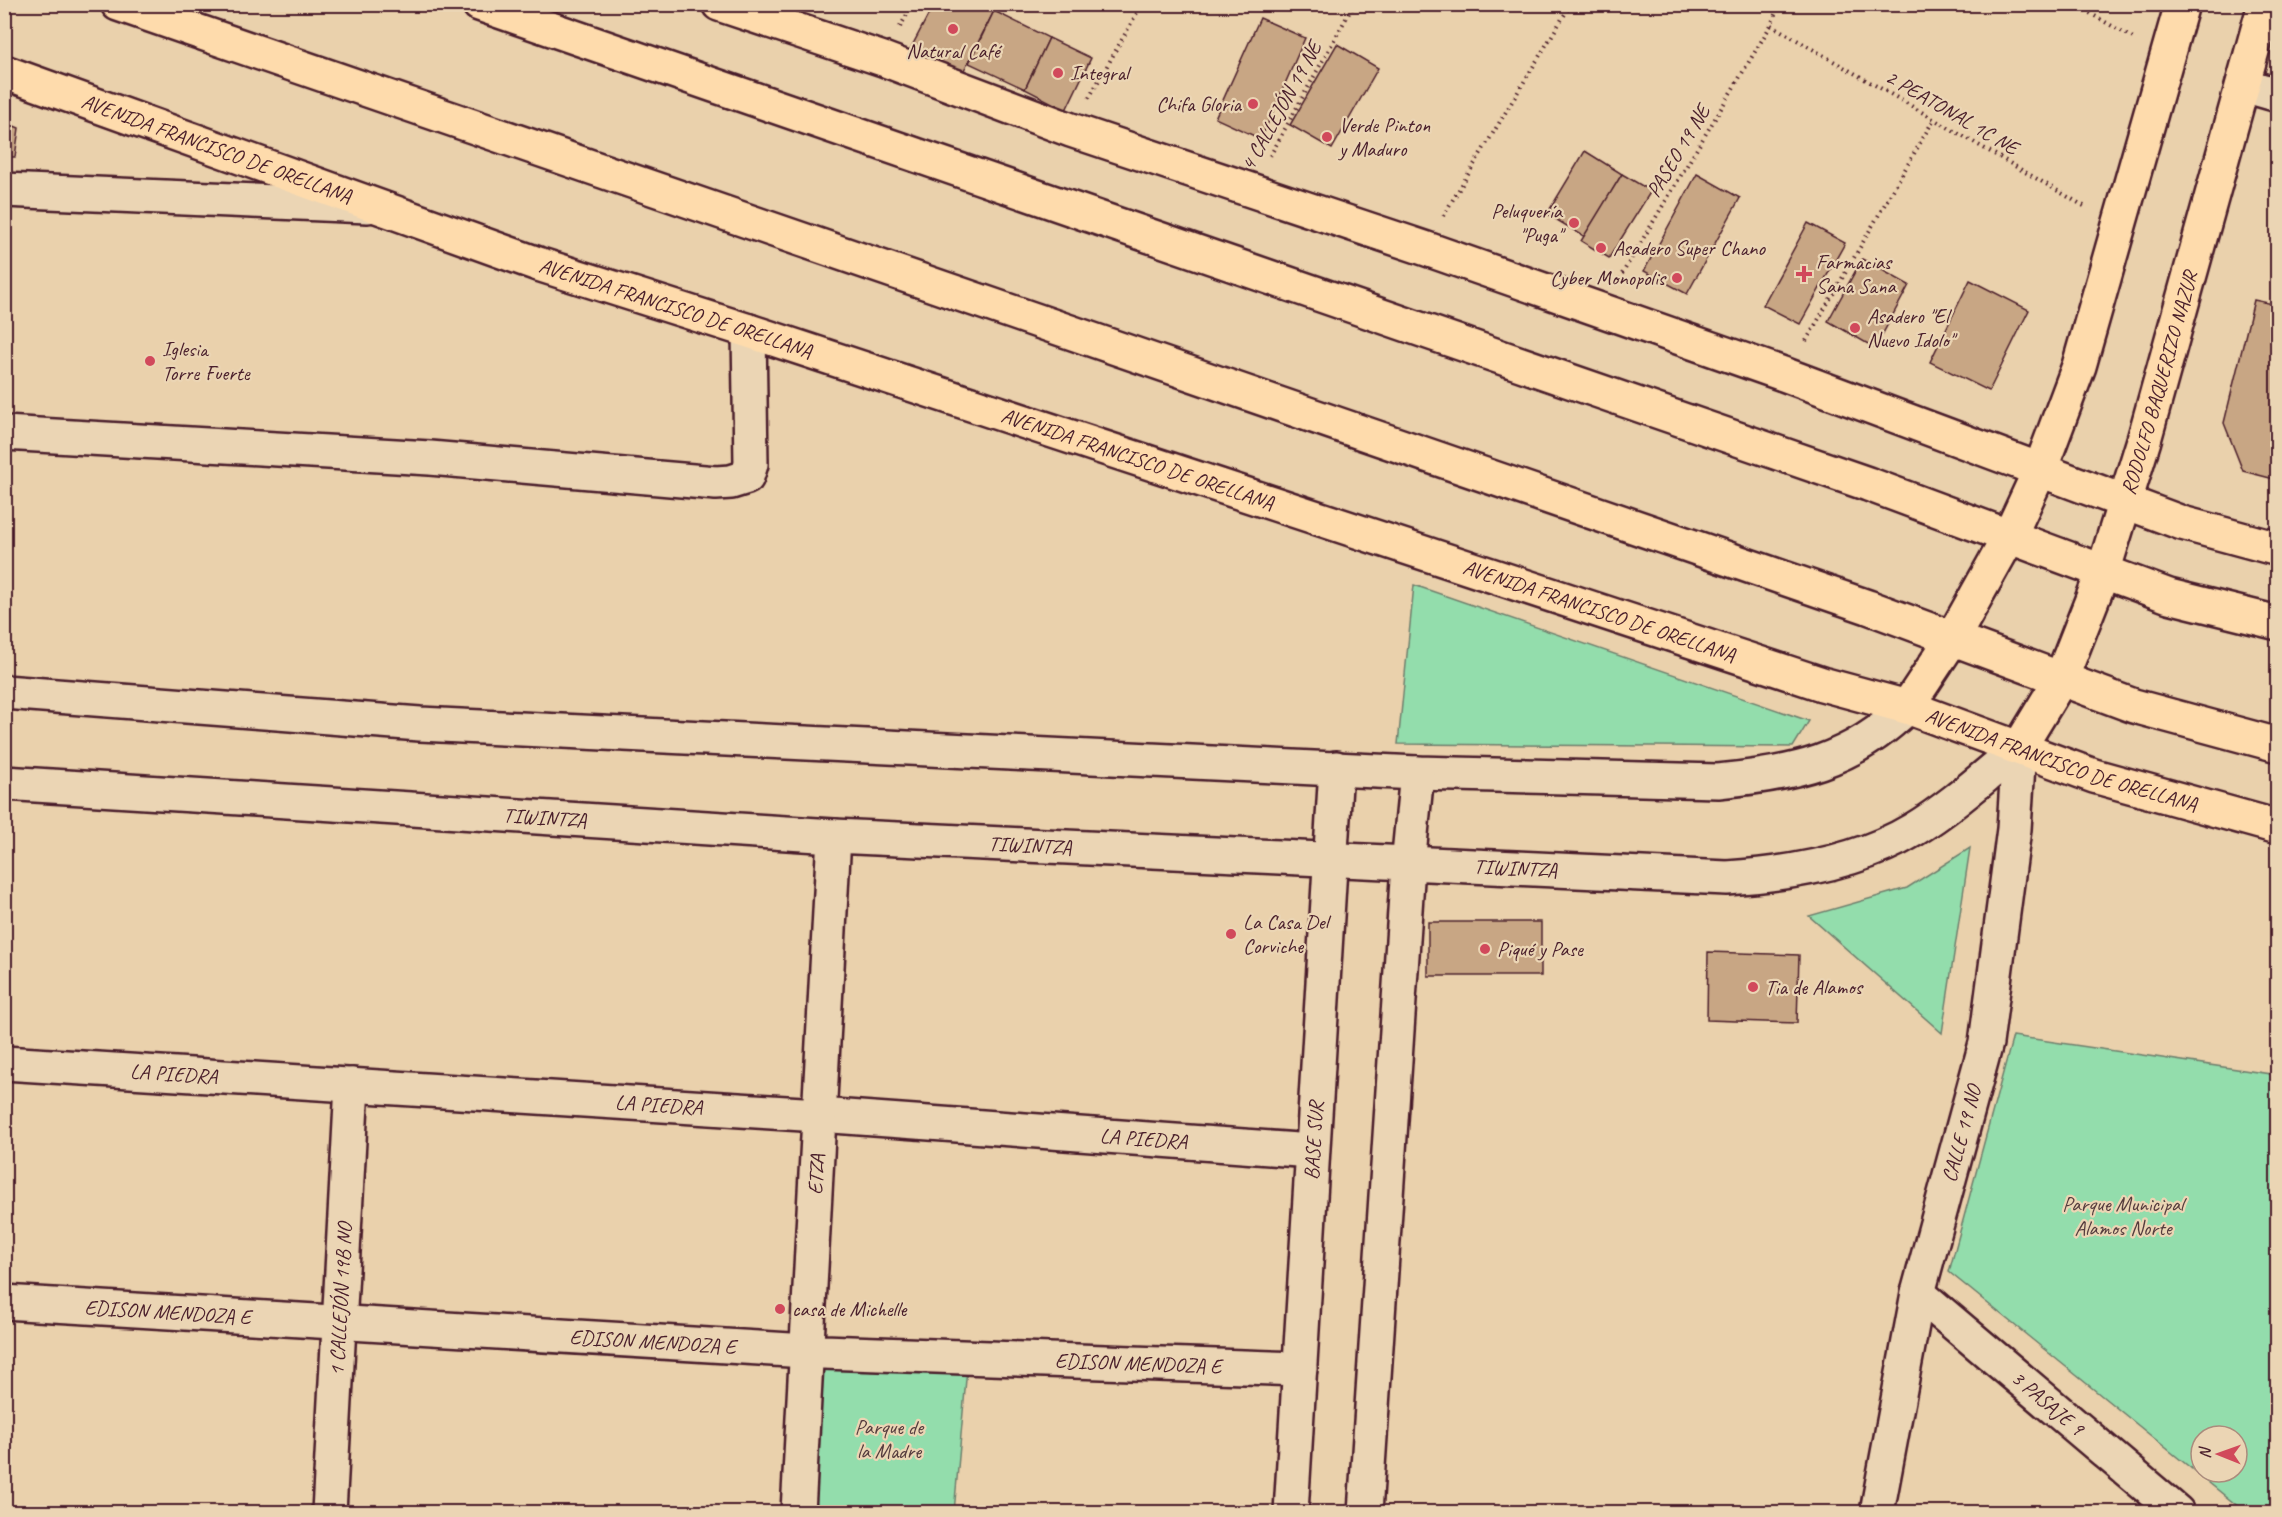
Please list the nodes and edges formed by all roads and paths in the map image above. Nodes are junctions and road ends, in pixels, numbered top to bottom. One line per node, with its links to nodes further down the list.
1 (118, 4): 33 (main road)
2 (478, 4): 29 (main road)
3 (719, 4): 17 (main road)
4 (1142, 4): 17 (path)
5 (1354, 4): 19 (path, 4 CALLEJÓN 19 NE)
6 (1571, 4): 22 (path)
7 (1779, 4): 11 (path, PASEO 19 NE)
8 (2074, 4): 12 (path)
9 (2182, 4): 12 (main road)
10 (2265, 4): 14 (main road, RODOLFO BAQUERIZO NAZUR)
11 (1771, 24): 16 (path, 2 PEATONAL 1C NE); 23 (path, PASEO 19 NE)
12 (2167, 57): 21 (main road)
13 (4, 72): 20 (main road, AVENIDA FRANCISCO DE ORELLANA)
14 (2244, 85): 15 (street); 28 (main road, RODOLFO BAQUERIZO NAZUR)
15 (2277, 95)
16 (1934, 119): 21 (path, 2 PEATONAL 1C NE); 25 (path)
17 (1071, 130): 19 (main road)
18 (4, 190): 20 (street)
19 (1251, 191): 22 (main road)
20 (377, 207): 24 (main road, AVENIDA FRANCISCO DE ORELLANA)
21 (2119, 226): 27 (main road)
22 (1424, 248): 23 (main road)
23 (1600, 311): 25 (main road)
24 (749, 331): 26 (street); 36 (main road, AVENIDA FRANCISCO DE ORELLANA)
25 (1786, 375): 27 (main road)
26 (4, 433)
27 (2040, 470): 28 (main road); 29 (main road)
28 (2126, 503): 30 (main road); 31 (main road, RODOLFO BAQUERIZO NAZUR)
29 (2009, 537): 31 (main road); 33 (main road)
30 (2277, 549)
31 (2103, 572): 32 (main road); 34 (main road, RODOLFO BAQUERIZO NAZUR)
32 (2277, 623)
33 (1953, 639): 34 (main road); 36 (main road)
34 (2061, 679): 37 (main road); 38 (main road, RODOLFO BAQUERIZO NAZUR)
35 (4, 692): 39 (street)
36 (1906, 707): 38 (main road, AVENIDA FRANCISCO DE ORELLANA); 40 (street)
37 (2277, 745)
38 (2019, 748): 42 (main road, AVENIDA FRANCISCO DE ORELLANA); 45 (street, TIWINTZA); 50 (street, CALLE 19 NO)
39 (1336, 768): 40 (street); 44 (street, BASE SUR)
40 (1417, 773): 45 (street)
41 (4, 783): 43 (street, TIWINTZA)
42 (2277, 827)
43 (834, 836): 44 (street, TIWINTZA); 48 (street, ETZA)
44 (1330, 858): 45 (street, TIWINTZA); 49 (street, BASE SUR)
45 (1408, 864): 58 (street)
46 (4, 1063): 47 (street, LA PIEDRA)
47 (352, 1085): 48 (street, LA PIEDRA); 52 (street, 1 CALLEJÓN 19B NO)
48 (819, 1115): 49 (street, LA PIEDRA); 53 (street, ETZA)
49 (1312, 1151): 54 (street, BASE SUR)
50 (1918, 1293): 59 (street, CALLE 19 NO); 60 (street, 3 PASAJE 9)
51 (4, 1302): 52 (street, EDISON MENDOZA E)
52 (339, 1323): 53 (street, EDISON MENDOZA E); 55 (street, 1 CALLEJÓN 19B NO)
53 (807, 1351): 54 (street, EDISON MENDOZA E); 56 (street, ETZA)
54 (1300, 1369): 57 (street, BASE SUR)
55 (329, 1512)
56 (798, 1512)
57 (1291, 1512)
58 (1365, 1512)
59 (1878, 1512)
60 (2177, 1512)

